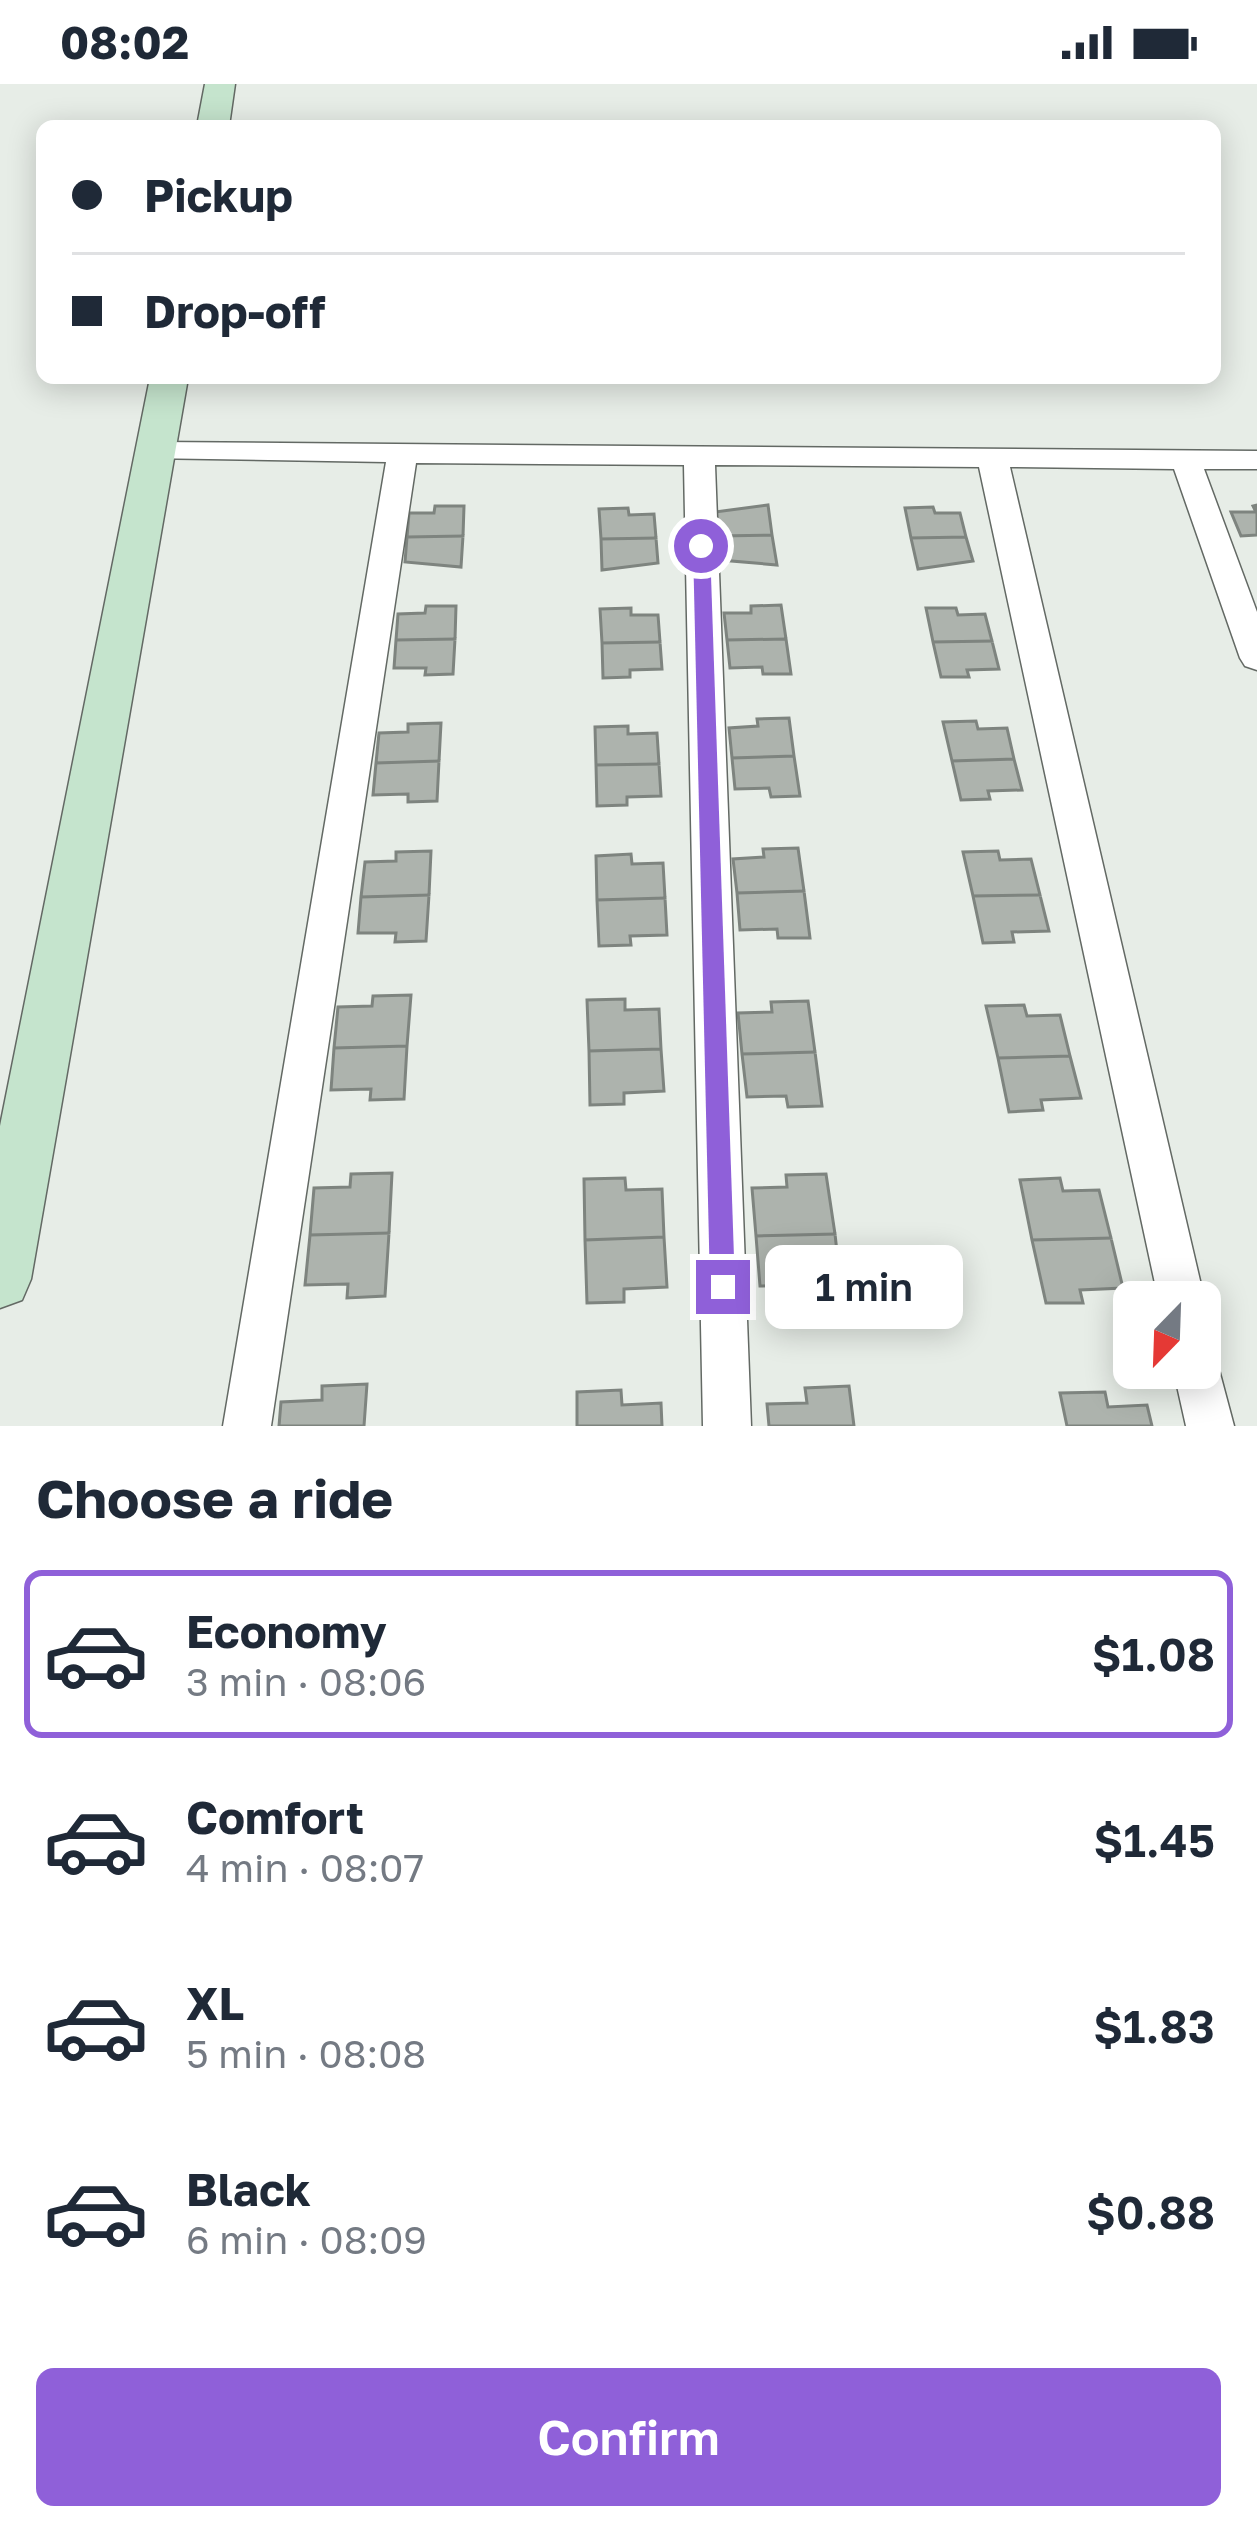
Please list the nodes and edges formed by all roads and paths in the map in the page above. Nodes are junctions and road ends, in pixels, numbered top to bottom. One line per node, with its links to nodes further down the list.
1 (220, 84): 2 (street)
2 (214, 120)
3 (168, 384): 4 (street)
4 (156, 451): 6 (street); 11 (street)
5 (699, 453): 6 (street); 7 (street); 15 (street)
6 (402, 454): 14 (street)
7 (992, 456): 8 (street); 12 (street)
8 (1186, 460): 9 (street); 10 (street)
9 (1257, 460)
10 (1257, 658)
11 (0, 1279)
12 (1177, 1281)
13 (1202, 1389): 16 (street)
14 (247, 1426)
15 (727, 1426)
16 (1210, 1426)

